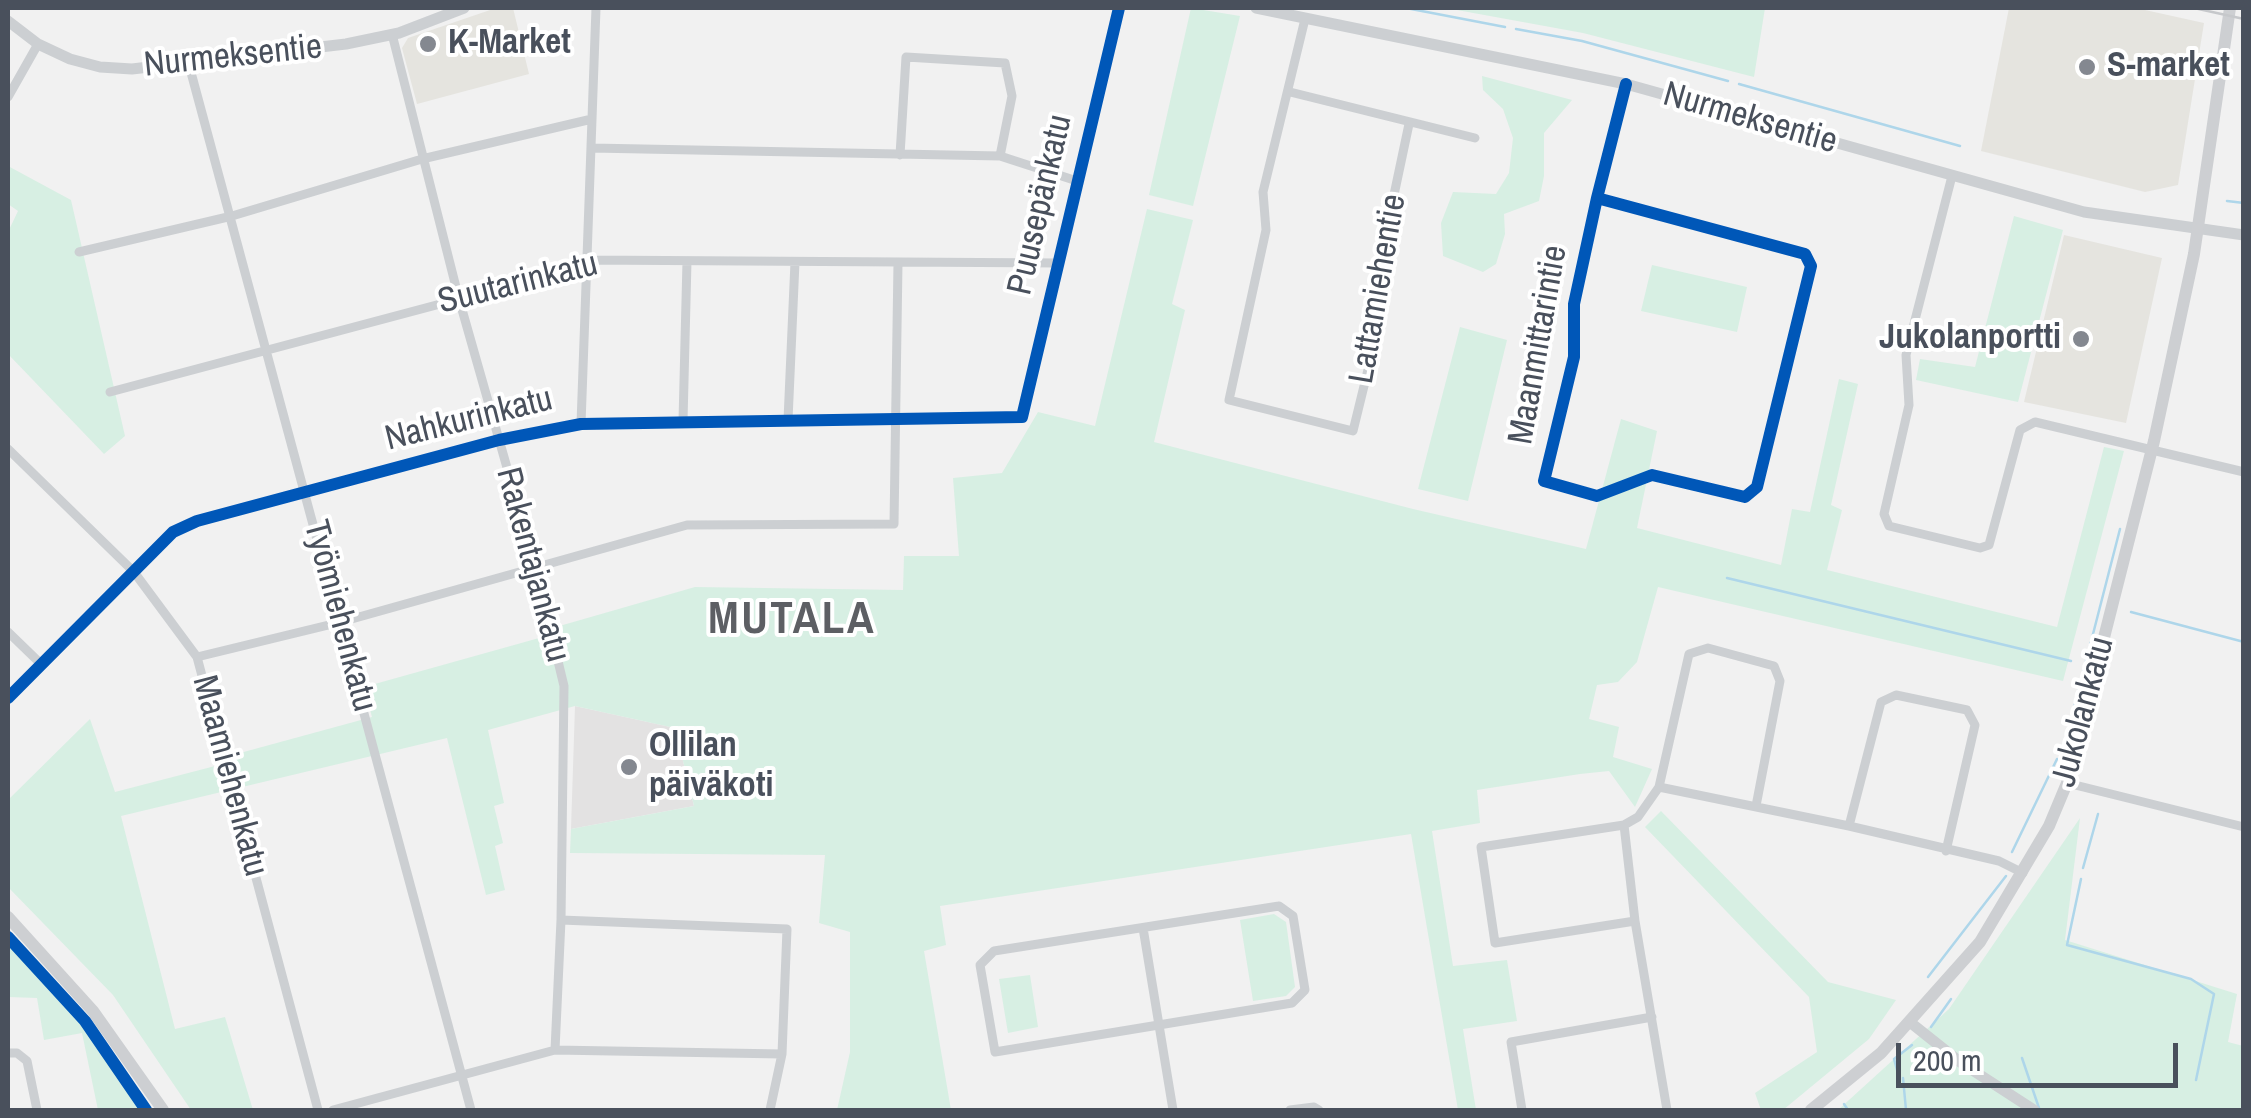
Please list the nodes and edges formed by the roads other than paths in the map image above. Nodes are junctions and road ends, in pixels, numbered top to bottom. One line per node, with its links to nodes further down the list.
1 (464, 8): 8 (street, Nurmeksentie)
2 (596, 8): 14 (street)
3 (1119, 8): 22 (street, Puusepänkatu)
4 (1256, 8): 6 (street, Nurmeksentie)
5 (2230, 8): 25 (main road, Jukolankatu)
6 (1306, 19): 11 (street, Nurmeksentie); 12 (street, Lattamiehentie)
7 (8, 21): 9 (street, Nurmeksentie)
8 (392, 34): 10 (street, Nurmeksentie); 20 (street, Rakentajankatu)
9 (38, 44): 10 (street, Nurmeksentie); 13 (street)
10 (189, 65): 24 (street, Työmiehenkatu)
11 (1626, 84): 21 (street, Nurmeksentie); 23 (street, Maanmittarintie)
12 (1290, 92): 15 (street); 15 (street, Lattamiehentie)
13 (8, 97)
14 (592, 119): 17 (street); 20 (street)
15 (1409, 124): 16 (street)
16 (1475, 138)
17 (592, 148): 18 (street); 28 (street)
18 (900, 155): 19 (street); 19 (street)
19 (1000, 156): 22 (street)
20 (422, 159): 24 (street); 33 (street, Rakentajankatu)
21 (1952, 176): 25 (street, Nurmeksentie); 43 (street)
22 (1078, 182): 32 (street, Puusepänkatu)
23 (1597, 198): 23 (street, Maanmittarintie)
24 (232, 216): 27 (street); 34 (street, Työmiehenkatu)
25 (2198, 231): 26 (street, Nurmeksentie); 43 (main road, Jukolankatu)
26 (2244, 236)
27 (79, 252)
28 (587, 260): 29 (street, Suutarinkatu); 33 (street, Suutarinkatu); 40 (street)
29 (687, 261): 30 (street, Suutarinkatu); 39 (street)
30 (795, 262): 31 (street, Suutarinkatu); 37 (street)
31 (898, 263): 32 (street, Suutarinkatu); 38 (street)
32 (1058, 263): 36 (street, Puusepänkatu)
33 (458, 299): 34 (street, Suutarinkatu); 41 (street, Rakentajankatu)
34 (267, 349): 35 (street, Suutarinkatu); 45 (street, Työmiehenkatu)
35 (110, 392)
36 (1022, 417): 38 (street, Nahkurinkatu)
37 (788, 420): 38 (street, Nahkurinkatu); 39 (street, Nahkurinkatu)
38 (894, 420): 46 (street)
39 (683, 421): 40 (street, Nahkurinkatu)
40 (582, 424): 41 (street, Nahkurinkatu)
41 (498, 440): 45 (street, Nahkurinkatu); 46 (street, Rakentajankatu)
42 (8, 450): 47 (street, Maamiehenkatu)
43 (2150, 450): 44 (street); 53 (main road, Jukolankatu)
44 (2244, 472)
45 (306, 492): 47 (street, Nahkurinkatu); 48 (street, Työmiehenkatu)
46 (535, 566): 48 (street); 62 (street, Rakentajankatu)
47 (134, 572): 50 (street, Maamiehenkatu); 51 (street, Nahkurinkatu)
48 (340, 622): 50 (street); 71 (street, Työmiehenkatu)
49 (8, 632): 51 (street)
50 (198, 657): 74 (street, Maamiehenkatu)
51 (40, 663): 52 (street, Nahkurinkatu)
52 (8, 698)
53 (2067, 783): 58 (street); 60 (main road, Jukolankatu)
54 (1659, 787): 55 (street); 55 (street); 56 (street)
55 (1756, 806): 57 (street)
56 (1624, 825): 63 (street); 63 (street)
57 (1850, 826): 59 (street); 59 (street)
58 (2244, 827)
59 (1946, 851): 60 (street)
60 (2023, 873): 66 (main road, Jukolankatu)
61 (10, 920): 73 (main road)
62 (561, 920): 68 (street, Rakentajankatu); 70 (street)
63 (1635, 920): 65 (street)
64 (1143, 928): 67 (street); 67 (street); 67 (street)
65 (1652, 1018): 81 (street); 82 (street)
66 (1911, 1023): 83 (main road, Jukolankatu); 84 (street)
67 (1158, 1024): 78 (street)
68 (556, 1050): 70 (street); 71 (street)
69 (8, 1053): 72 (street)
70 (782, 1054): 77 (street)
71 (462, 1076): 75 (street); 76 (street, Työmiehenkatu)
72 (37, 1110)
73 (164, 1110)
74 (318, 1110)
75 (333, 1110)
76 (472, 1110)
77 (770, 1110)
78 (1173, 1110)
79 (1290, 1110): 80 (street)
80 (1318, 1110)
81 (1522, 1110)
82 (1667, 1110)
83 (1811, 1110)
84 (2034, 1110)

